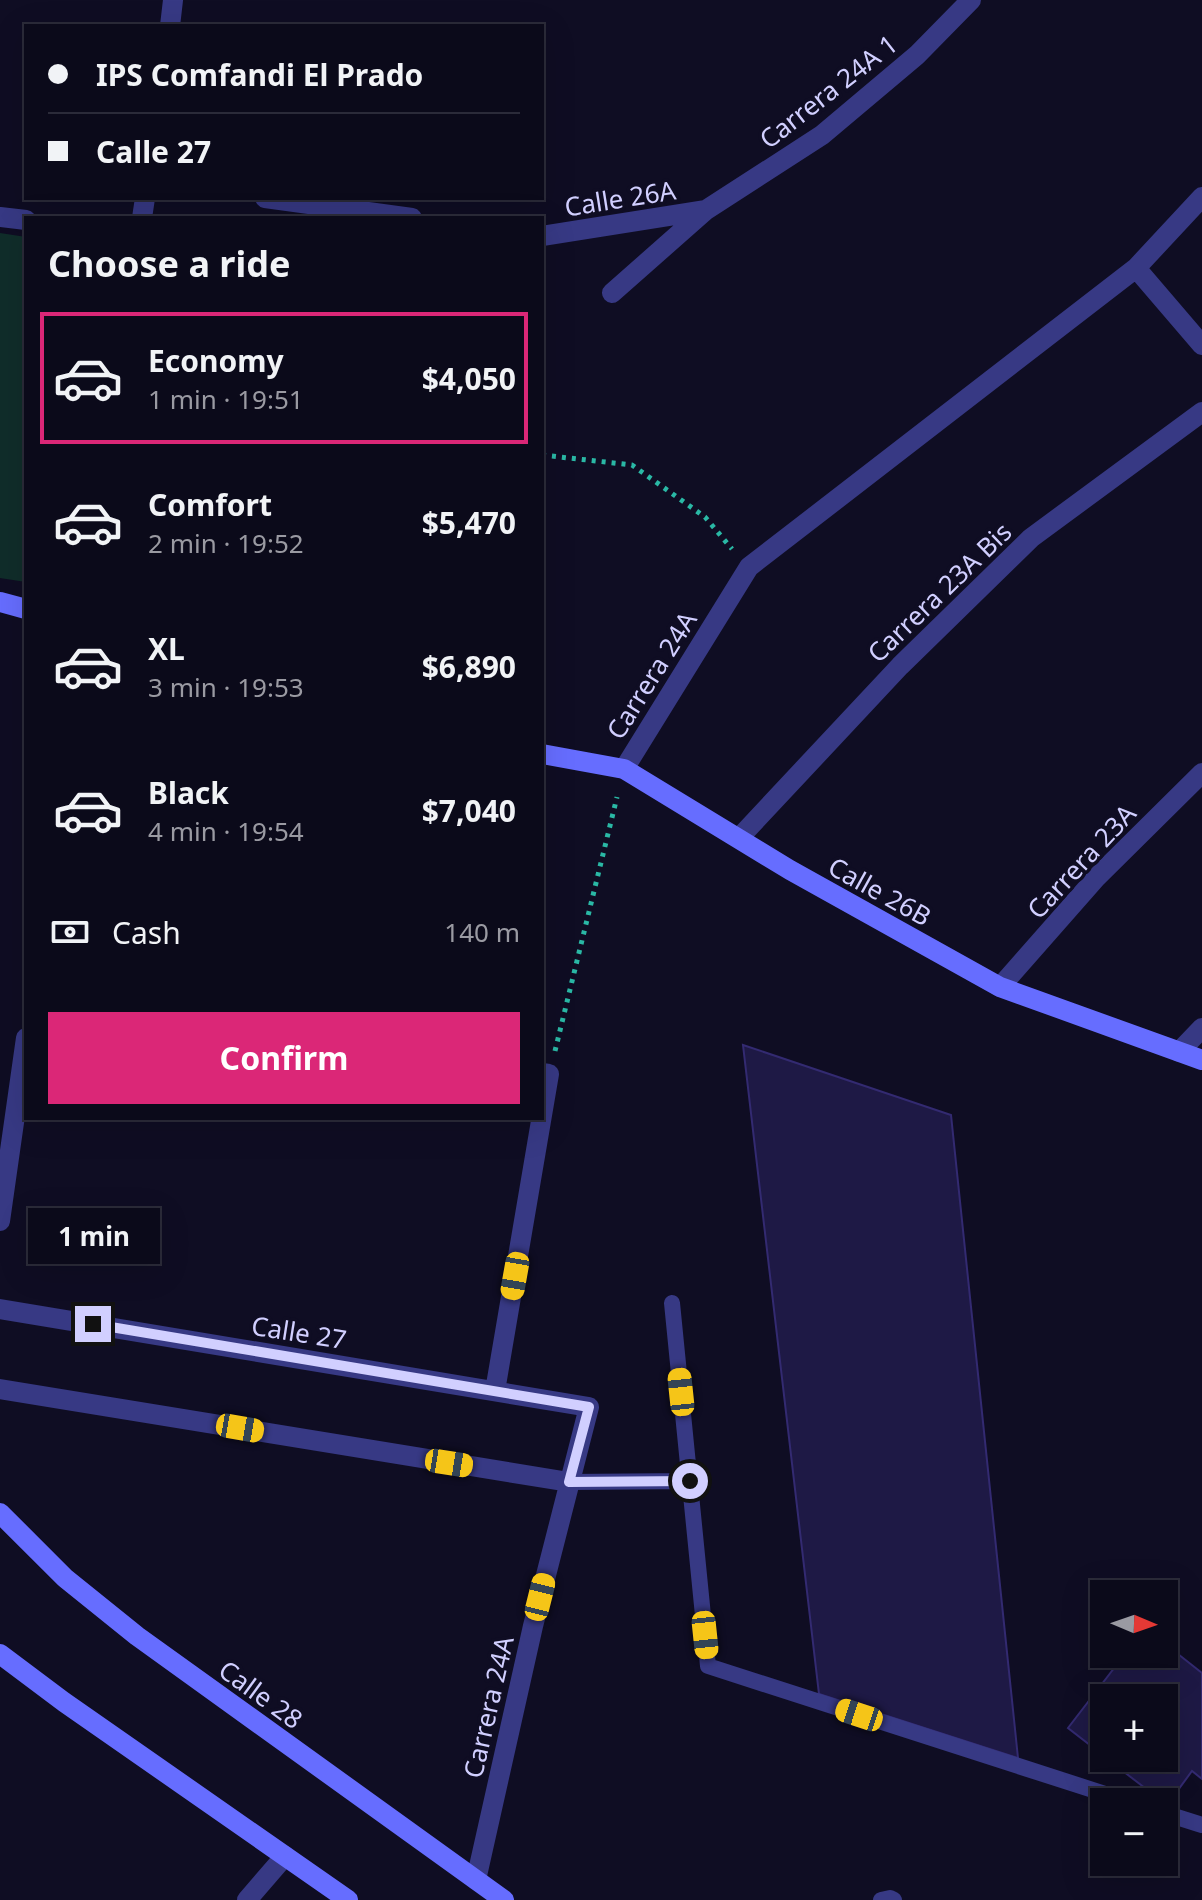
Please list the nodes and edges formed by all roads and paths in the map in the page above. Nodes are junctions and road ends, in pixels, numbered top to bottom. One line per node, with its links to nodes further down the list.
1 (173, 0): 3 (street)
2 (971, 0): 6 (street, Carrera 24A 1)
3 (170, 24)
4 (1202, 197): 11 (street, Carrera 24A)
5 (280, 200): 7 (street)
6 (706, 210): 10 (street, Calle 26A); 12 (street)
7 (397, 216)
8 (0, 217): 9 (street)
9 (24, 220)
10 (544, 236)
11 (1136, 268): 13 (street); 16 (street, Carrera 24A)
12 (612, 293)
13 (1202, 345)
14 (1202, 412): 22 (street, Carrera 23A Bis)
15 (544, 455): 16 (path)
16 (749, 567): 20 (street, Carrera 24A)
17 (0, 602): 18 (main road)
18 (24, 608)
19 (544, 754): 20 (main road, Calle 26B)
20 (624, 769): 22 (main road, Calle 26B); 28 (path, Carrera 24A)
21 (1202, 773): 23 (street, Carrera 23A)
22 (739, 838): 23 (main road, Calle 26B)
23 (1000, 987): 26 (main road, Calle 26B)
24 (1202, 1028): 26 (street)
25 (24, 1052): 30 (street)
26 (1179, 1052): 27 (main road, Calle 26B)
27 (1202, 1060)
28 (546, 1074)
29 (539, 1120): 34 (street)
30 (0, 1221)
31 (672, 1303): 36 (lane)
32 (0, 1309): 34 (street, Calle 27)
33 (0, 1389): 37 (street)
34 (495, 1391): 35 (street, Calle 27)
35 (589, 1407): 37 (street, Carrera 24A)
36 (690, 1481): 37 (lane); 40 (lane)
37 (569, 1482): 44 (street, Carrera 24A)
38 (0, 1513): 44 (main road, Calle 28)
39 (0, 1654): 43 (main road)
40 (1090, 1789)
41 (1178, 1817): 42 (lane)
42 (1202, 1825)
43 (285, 1856): 45 (street); 46 (main road)
44 (476, 1880): 47 (main road, Calle 28)
45 (247, 1900)
46 (348, 1900)
47 (504, 1900)
48 (881, 1900): 49 (lane)
49 (894, 1900)

